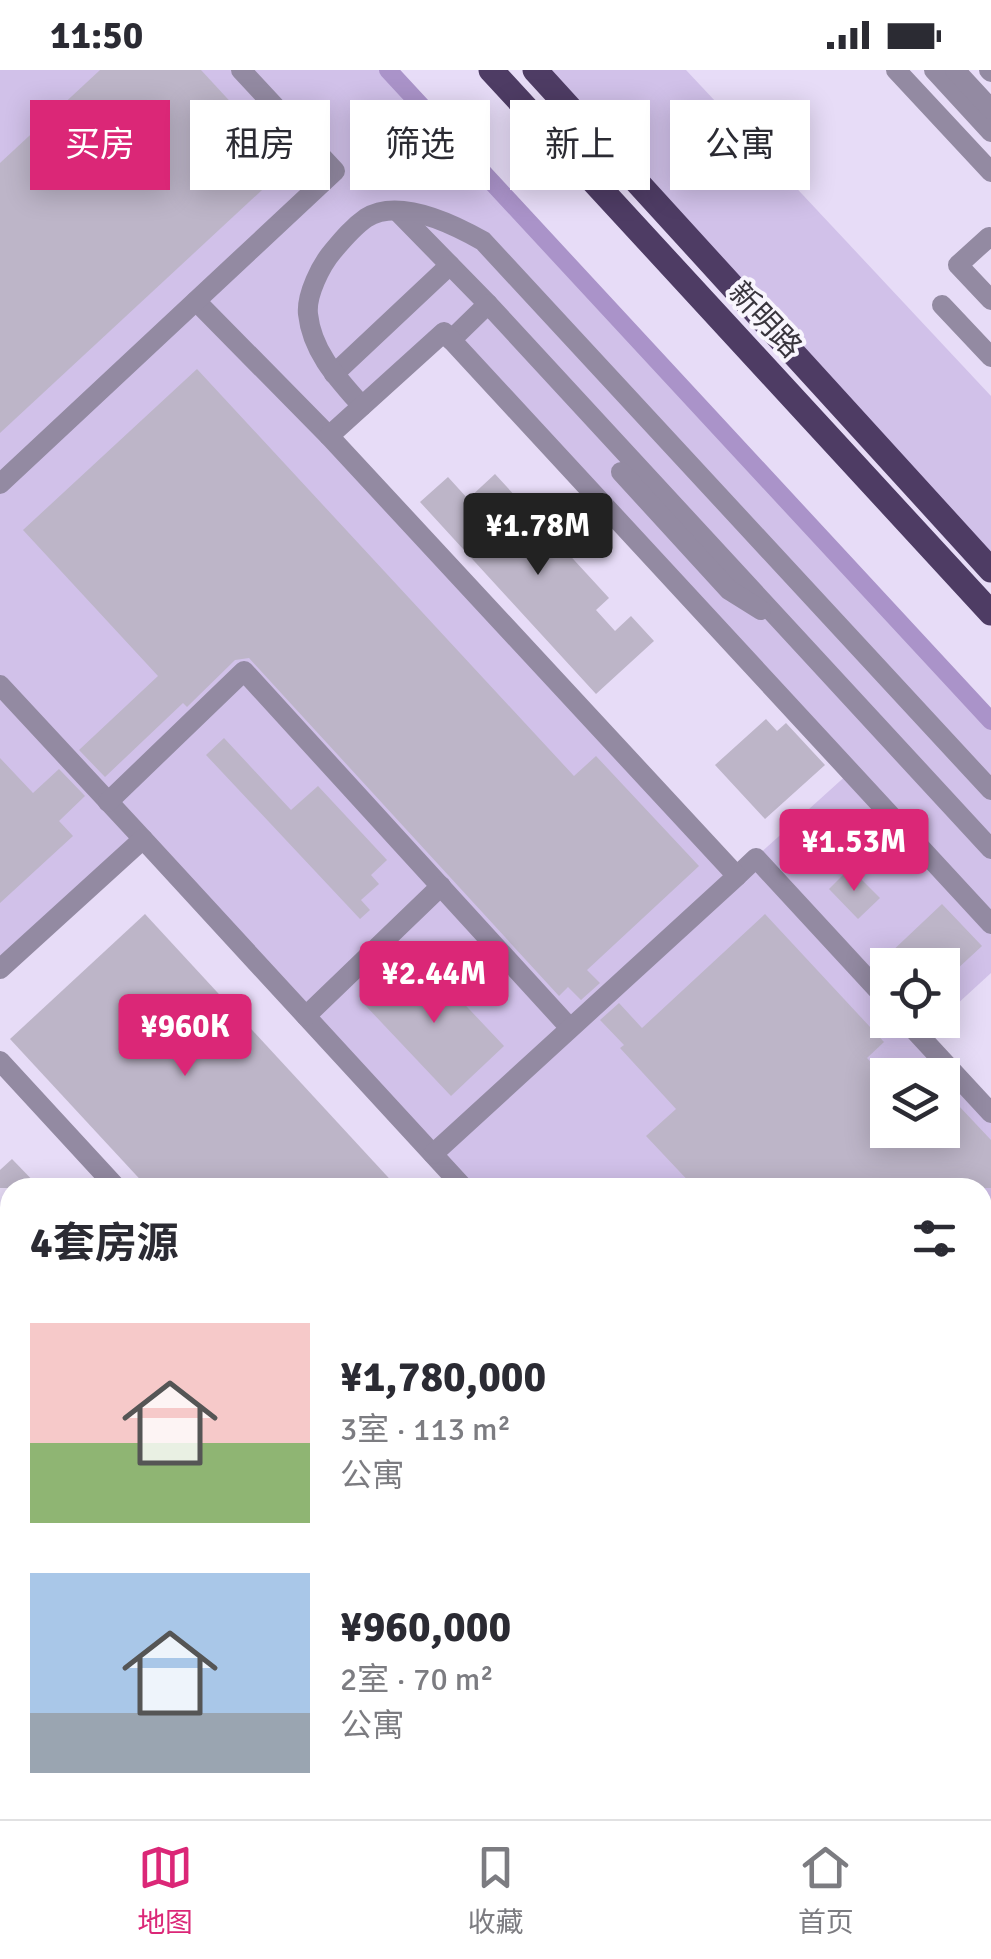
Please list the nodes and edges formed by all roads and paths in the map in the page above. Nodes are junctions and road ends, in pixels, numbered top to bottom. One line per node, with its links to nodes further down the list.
1 (241, 70): 20 (lane)
2 (491, 70): 32 (main road, 新明路)
3 (535, 70): 31 (main road, 新明路)
4 (896, 70): 15 (lane)
5 (905, 70): 14 (lane)
6 (914, 70): 13 (lane)
7 (934, 70): 12 (lane)
8 (955, 70): 11 (lane)
9 (968, 70): 10 (lane)
10 (991, 94)
11 (991, 109)
12 (991, 132)
13 (991, 154)
14 (991, 163)
15 (991, 172)
16 (398, 212): 18 (lane); 25 (lane); 34 (lane)
17 (991, 240): 19 (lane)
18 (450, 265): 21 (lane); 25 (lane)
19 (991, 300)
20 (196, 301): 27 (lane); 29 (lane)
21 (488, 304): 23 (lane); 28 (lane)
22 (942, 305): 24 (lane)
23 (451, 340): 26 (lane); 30 (lane)
24 (991, 357)
25 (334, 374): 26 (lane)
26 (362, 406): 27 (lane)
27 (328, 436): 38 (lane)
28 (627, 467): 30 (lane); 37 (lane)
29 (0, 484)
30 (595, 495): 40 (lane)
31 (991, 570)
32 (991, 613)
33 (0, 685): 35 (lane)
34 (991, 790)
35 (108, 802): 36 (lane); 39 (lane)
36 (143, 839): 41 (lane); 43 (lane)
37 (991, 849)
38 (737, 876): 42 (lane); 44 (lane)
39 (441, 886): 43 (lane); 44 (lane)
40 (991, 924)
41 (0, 970)
42 (870, 982)
43 (306, 1016): 48 (lane)
44 (570, 1028): 48 (lane)
45 (922, 1038): 47 (lane)
46 (0, 1061): 49 (lane)
47 (991, 1113)
48 (433, 1154): 50 (lane)
49 (109, 1178)
50 (455, 1178)

